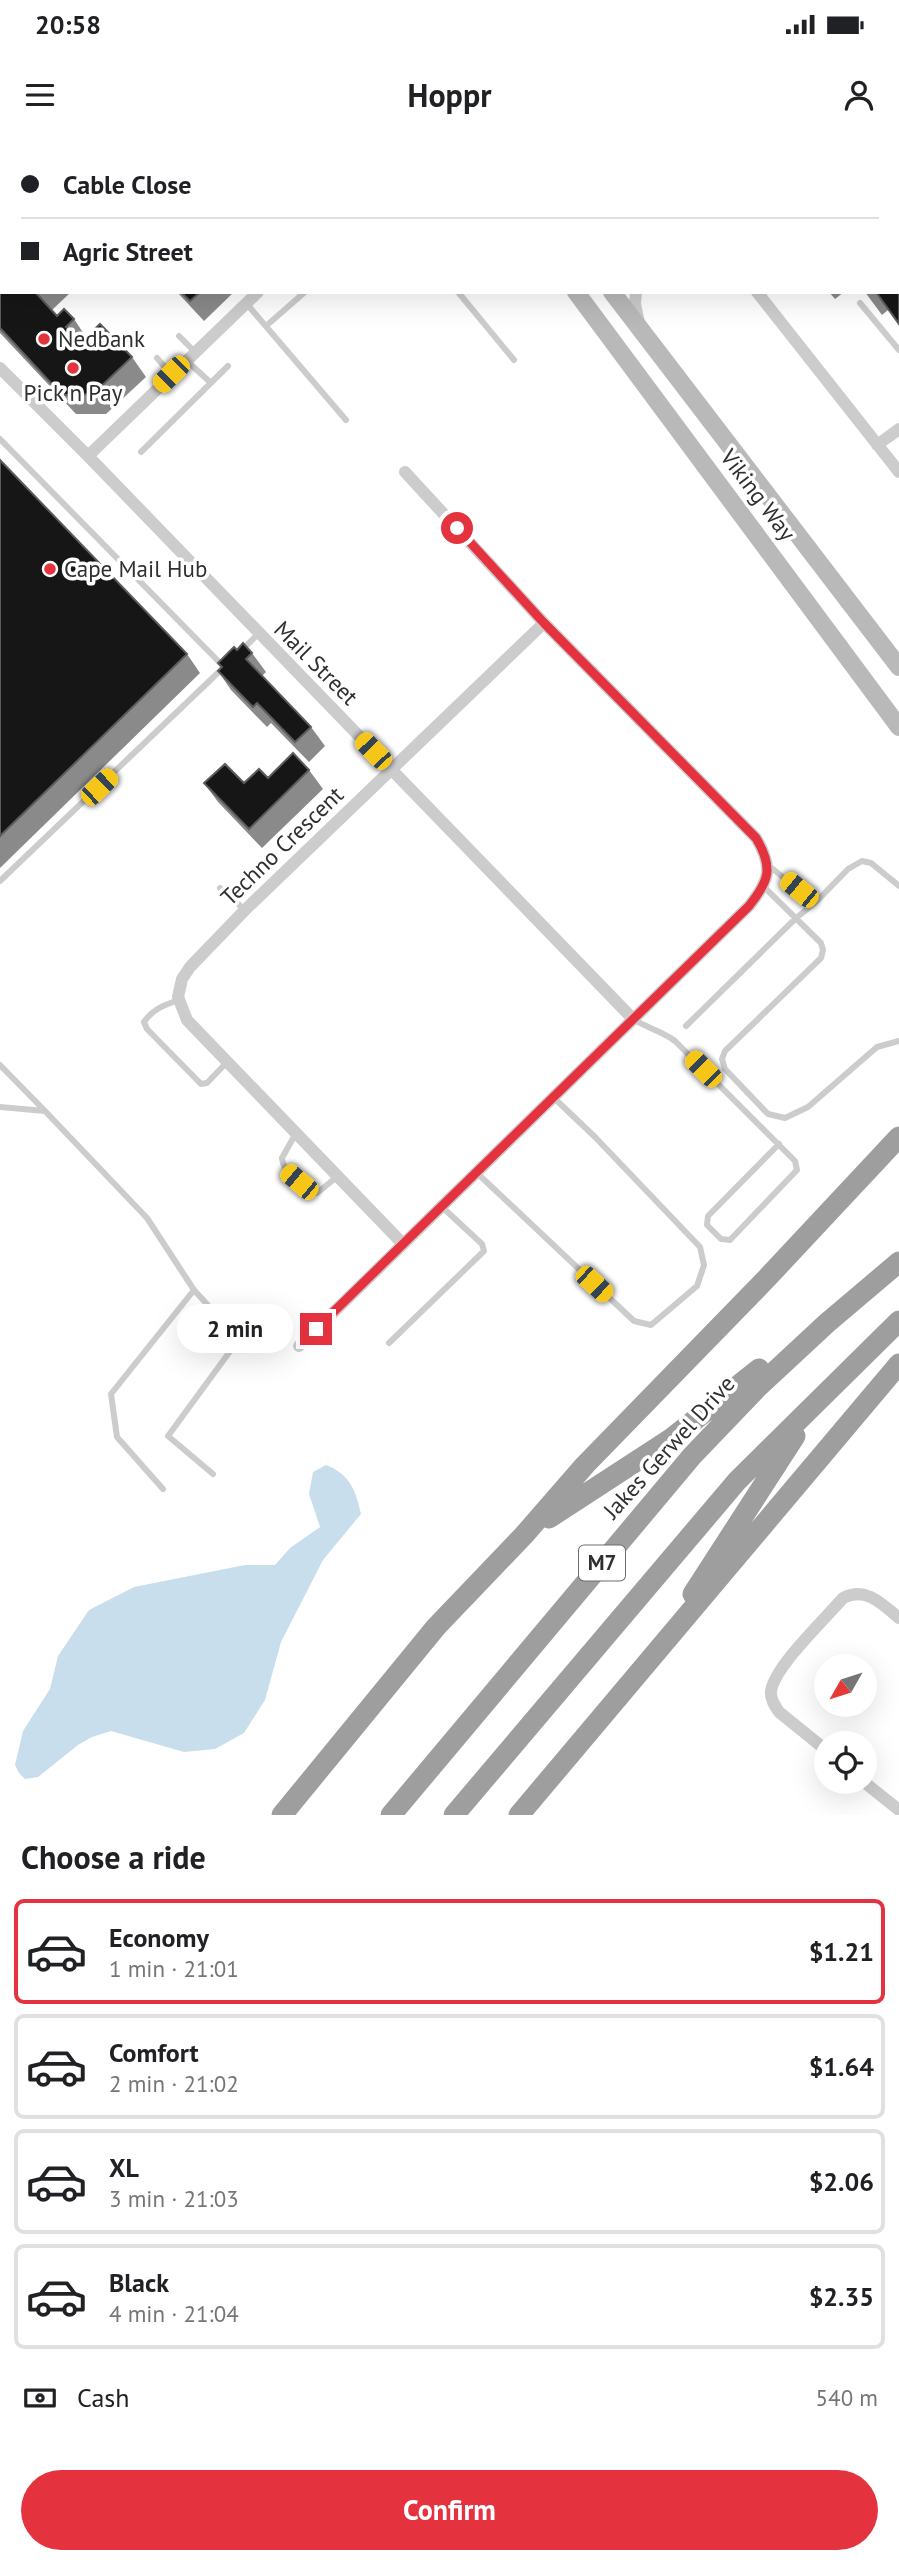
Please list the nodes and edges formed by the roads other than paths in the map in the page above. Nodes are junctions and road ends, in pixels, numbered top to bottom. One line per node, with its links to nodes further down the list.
1 (256, 294): 8 (street)
2 (303, 294): 10 (lane)
3 (460, 294): 16 (lane)
4 (577, 294): 35 (main road, Viking Way)
5 (613, 294): 11 (main road, Viking Way)
6 (636, 294): 11 (street)
7 (759, 294): 24 (street)
8 (246, 303): 10 (lane); 14 (street)
9 (860, 303): 13 (lane)
10 (266, 326): 21 (lane)
11 (644, 335): 34 (main road, Viking Way)
12 (179, 336): 14 (lane)
13 (899, 350)
14 (190, 355): 19 (street); 20 (lane)
15 (157, 358): 19 (lane)
16 (514, 360)
17 (228, 366): 20 (lane)
18 (0, 368): 26 (street, Mail Street)
19 (171, 374): 26 (street)
20 (211, 383): 25 (lane)
21 (346, 420)
22 (899, 429): 24 (street)
23 (0, 439): 33 (lane)
24 (877, 445): 28 (street)
25 (141, 452)
26 (88, 456): 30 (street, Mail Street)
27 (405, 472): 29 (street)
28 (899, 472)
29 (544, 623): 36 (street, Techno Crescent); 37 (street)
30 (258, 634): 31 (lane); 36 (street, Mail Street)
31 (238, 653)
32 (231, 660): 33 (lane)
33 (224, 667): 38 (lane)
34 (899, 667)
35 (899, 727)
36 (392, 770): 42 (street, Techno Crescent); 45 (street, Mail Street)
37 (766, 877): 41 (lane); 43 (lane); 45 (street)
38 (0, 881)
39 (899, 886): 41 (lane)
40 (220, 888): 42 (lane)
41 (817, 901): 43 (lane)
42 (245, 910): 44 (street, Techno Crescent)
43 (795, 919): 46 (lane); 47 (lane)
44 (179, 1000): 48 (street); 48 (lane)
45 (632, 1018): 50 (street); 55 (lane)
46 (686, 1026)
47 (899, 1041)
48 (228, 1062): 53 (street)
49 (0, 1065): 52 (lane)
50 (552, 1096): 56 (street); 56 (lane)
51 (0, 1107): 52 (lane)
52 (45, 1111): 61 (lane)
53 (296, 1133): 57 (street); 57 (lane)
54 (899, 1138): 70 (highway)
55 (779, 1144): 55 (lane)
56 (476, 1172): 58 (street)
57 (338, 1176): 59 (street)
58 (441, 1206): 59 (street); 64 (lane)
59 (403, 1244): 65 (street)
60 (899, 1262): 63 (highway, Jakes Gerwel Drive / M7)
61 (194, 1290): 68 (lane); 69 (lane)
62 (899, 1321): 67 (highway, M7)
63 (827, 1322): 70 (highway); 77 (highway, Jakes Gerwel Drive / M7)
64 (389, 1343)
65 (299, 1346)
66 (899, 1364): 72 (highway)
67 (817, 1402): 72 (highway); 78 (highway, M7)
68 (213, 1474)
69 (163, 1489)
70 (524, 1535): 76 (highway)
71 (899, 1618): 73 (street)
72 (645, 1666): 79 (highway)
73 (814, 1740)
74 (877, 1792): 75 (street)
75 (899, 1810)
76 (283, 1812)
77 (391, 1815)
78 (454, 1815)
79 (519, 1815)

